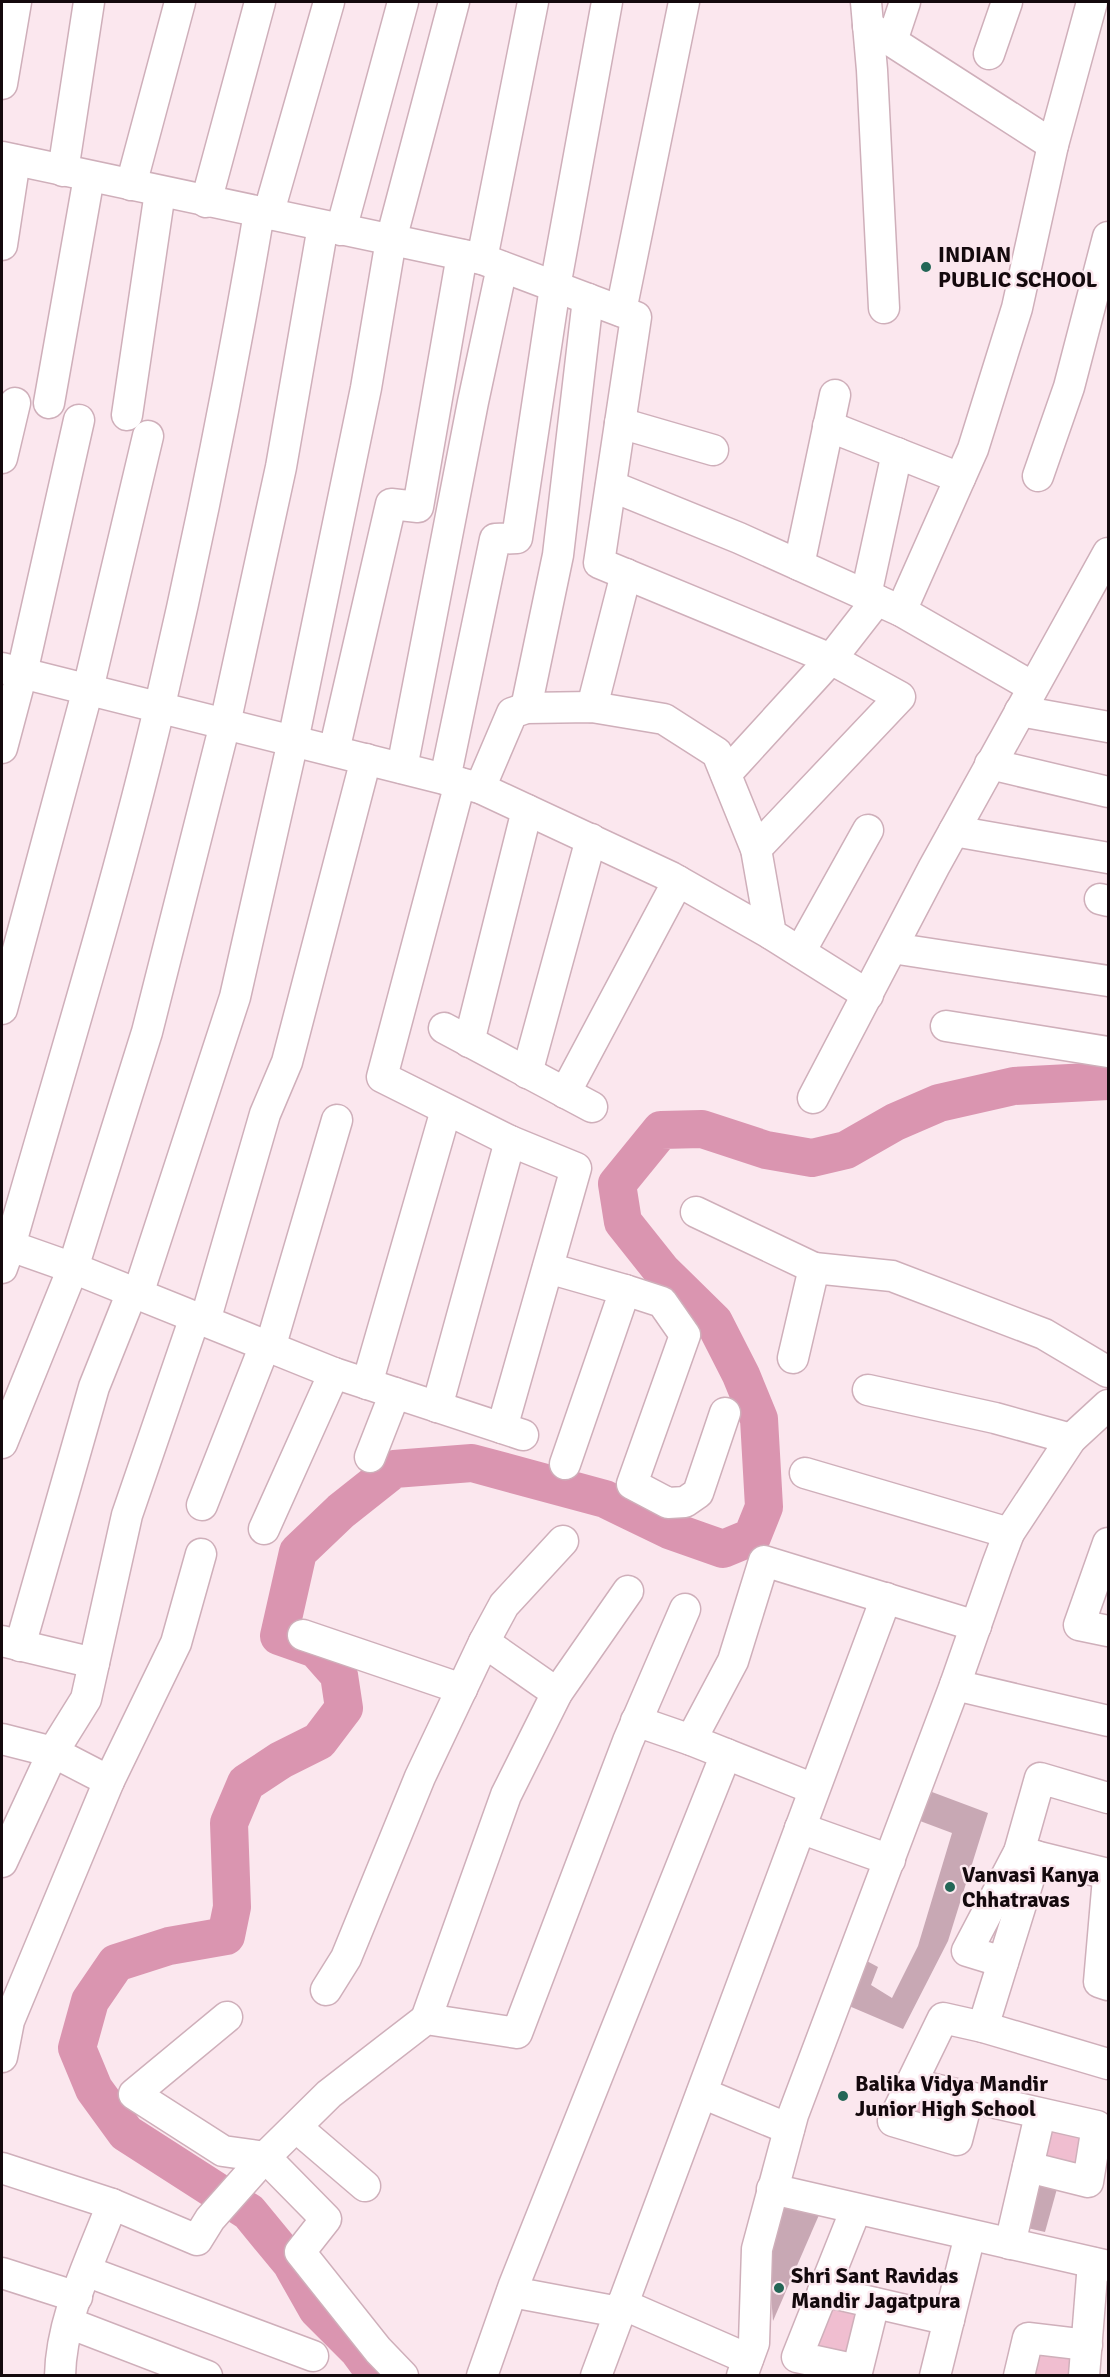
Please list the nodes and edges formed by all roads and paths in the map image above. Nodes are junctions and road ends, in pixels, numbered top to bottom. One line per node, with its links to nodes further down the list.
1 (16, 2): 16 (street)
2 (89, 2): 19 (street)
3 (180, 2): 20 (street)
4 (260, 2): 22 (street)
5 (329, 2): 23 (street)
6 (403, 2): 24 (street)
7 (454, 2): 26 (street)
8 (533, 2): 28 (street)
9 (608, 2): 29 (street)
10 (684, 2): 32 (street)
11 (905, 2): 14 (street)
12 (1007, 2): 15 (street)
13 (1092, 2): 17 (street)
14 (875, 23): 17 (street); 31 (street)
15 (989, 54)
16 (2, 84)
17 (1053, 145): 45 (street)
18 (8, 159): 19 (street); 27 (street)
19 (76, 174): 20 (street); 35 (street)
20 (131, 186): 21 (street)
21 (160, 192): 22 (street); 36 (street)
22 (206, 202): 23 (street)
23 (264, 214): 24 (street); 56 (street)
24 (332, 228): 26 (street); 59 (street)
25 (1108, 237): 44 (street)
26 (391, 240): 28 (street); 61 (street)
27 (2, 245)
28 (482, 260): 29 (street); 63 (street); 66 (street)
29 (555, 287): 30 (street); 68 (street)
30 (588, 299): 32 (street); 58 (street)
31 (884, 308)
32 (621, 311): 38 (street)
33 (835, 395): 39 (street)
34 (15, 403): 43 (street)
35 (49, 403)
36 (127, 415)
37 (80, 420): 53 (street)
38 (620, 423): 41 (street); 46 (street)
39 (828, 426): 42 (street); 48 (street)
40 (148, 436): 54 (street)
41 (713, 450)
42 (897, 453): 45 (street); 51 (street)
43 (2, 458)
44 (1038, 476)
45 (960, 478): 51 (street)
46 (610, 486): 48 (street); 49 (street)
47 (1108, 553): 50 (street)
48 (799, 565): 51 (street)
49 (626, 574): 52 (street); 57 (street)
50 (1098, 594): 55 (street)
51 (881, 602): 52 (street); 55 (street)
52 (831, 659): 67 (street); 74 (street)
53 (12, 670): 54 (street); 62 (street)
54 (88, 690): 56 (street); 82 (street)
55 (1026, 699): 60 (street); 65 (street)
56 (159, 707): 59 (street); 93 (street)
57 (592, 707): 58 (street); 67 (street)
58 (526, 708): 68 (street)
59 (225, 724): 61 (street); 94 (street)
60 (1108, 727)
61 (293, 741): 63 (street); 98 (street)
62 (2, 748)
63 (334, 751): 64 (street)
64 (366, 759): 66 (street); 99 (street)
65 (990, 765): 69 (street); 72 (street)
66 (402, 768): 68 (street)
67 (726, 774): 74 (street)
68 (462, 783): 70 (street); 89 (street)
69 (1108, 792)
70 (527, 810): 73 (street); 85 (street)
71 (868, 830): 79 (street)
72 (954, 831): 75 (street); 78 (street)
73 (591, 839): 76 (street); 85 (street)
74 (756, 849): 77 (street)
75 (1108, 858)
76 (678, 881): 77 (street); 86 (street)
77 (771, 934): 79 (street)
78 (892, 948): 80 (street); 81 (street)
79 (800, 952): 81 (street)
80 (1108, 981)
81 (868, 994): 87 (street)
82 (2, 1009)
83 (946, 1026): 84 (street)
84 (1108, 1052)
85 (527, 1072): 86 (street)
86 (565, 1093): 88 (street)
87 (813, 1098)
88 (592, 1107)
89 (446, 1110): 91 (street); 104 (street)
90 (337, 1120): 100 (street)
91 (510, 1141): 95 (street); 108 (street)
92 (696, 1212): 96 (street)
93 (4, 1252): 94 (street)
94 (73, 1268): 98 (street); 111 (street)
95 (548, 1268): 97 (street); 108 (street)
96 (814, 1268): 101 (street); 102 (street)
97 (625, 1290): 109 (street); 113 (street)
98 (135, 1293): 99 (street); 128 (street)
99 (200, 1319): 100 (street); 129 (street)
100 (268, 1346): 103 (street); 115 (street)
101 (793, 1358)
102 (1108, 1372)
103 (334, 1373): 104 (street); 116 (street)
104 (367, 1384): 106 (street)
105 (868, 1390): 110 (street)
106 (395, 1393): 108 (street); 112 (street)
107 (1108, 1405): 110 (street)
108 (437, 1407)
109 (725, 1413)
110 (1071, 1439): 117 (street)
111 (2, 1443)
112 (370, 1457)
113 (565, 1464)
114 (805, 1473): 117 (street)
115 (202, 1505)
116 (264, 1529)
117 (1009, 1533): 124 (street)
118 (563, 1541): 127 (street)
119 (1108, 1543): 125 (street)
120 (201, 1554): 139 (street)
121 (628, 1591): 132 (street)
122 (886, 1598): 124 (street); 136 (street); 140 (street)
123 (685, 1609): 134 (street)
124 (976, 1626): 130 (street)
125 (1108, 1631)
126 (303, 1635): 131 (street)
127 (484, 1642): 131 (street); 132 (street)
128 (11, 1643): 129 (street)
129 (94, 1664): 137 (street)
130 (955, 1685): 133 (street); 144 (street)
131 (462, 1689): 148 (street)
132 (557, 1693): 150 (street)
133 (1108, 1720)
134 (636, 1721): 136 (street); 150 (street)
135 (2, 1739): 137 (street)
136 (692, 1740): 138 (street)
137 (53, 1752): 139 (street); 145 (street)
138 (726, 1754): 140 (street); 172 (street)
139 (109, 1782): 152 (street)
140 (814, 1789): 142 (street)
141 (1108, 1797): 143 (street)
142 (800, 1828): 144 (street); 155 (street)
143 (1027, 1854): 146 (street); 151 (street)
144 (890, 1860): 159 (street)
145 (2, 1862)
146 (1108, 1876): 147 (street)
147 (1108, 1984)
148 (326, 1990)
149 (227, 2017): 160 (street)
150 (426, 2019): 158 (street)
151 (983, 2027): 153 (street); 154 (street)
152 (2, 2057)
153 (1108, 2064)
154 (912, 2084): 156 (street); 156 (street)
155 (702, 2092): 159 (street); 175 (street)
156 (968, 2098): 157 (street)
157 (1040, 2115): 161 (street); 161 (street)
158 (296, 2127): 160 (street); 163 (street)
159 (789, 2129): 164 (street)
160 (265, 2157): 165 (street); 183 (street)
161 (1028, 2167): 168 (street)
162 (2, 2168): 165 (street)
163 (365, 2186)
164 (772, 2189): 166 (street); 179 (street)
165 (112, 2204): 173 (street)
166 (856, 2209): 167 (street); 171 (street)
167 (970, 2235): 168 (street); 176 (street)
168 (1010, 2244): 169 (street)
169 (1101, 2265): 177 (street)
170 (2, 2273): 173 (street)
171 (823, 2291): 174 (street); 180 (street)
172 (512, 2292): 175 (street); 184 (street)
173 (78, 2297): 178 (street); 181 (street); 182 (street)
174 (874, 2303): 176 (street); 180 (street)
175 (621, 2308): 179 (street); 185 (street)
176 (949, 2320): 186 (street)
177 (1087, 2345): 187 (street); 188 (street)
178 (313, 2356)
179 (745, 2367)
180 (856, 2373)
181 (60, 2376)
182 (207, 2376)
183 (403, 2376)
184 (482, 2376)
185 (596, 2376)
186 (935, 2376)
187 (1019, 2376)
188 (1084, 2376)

